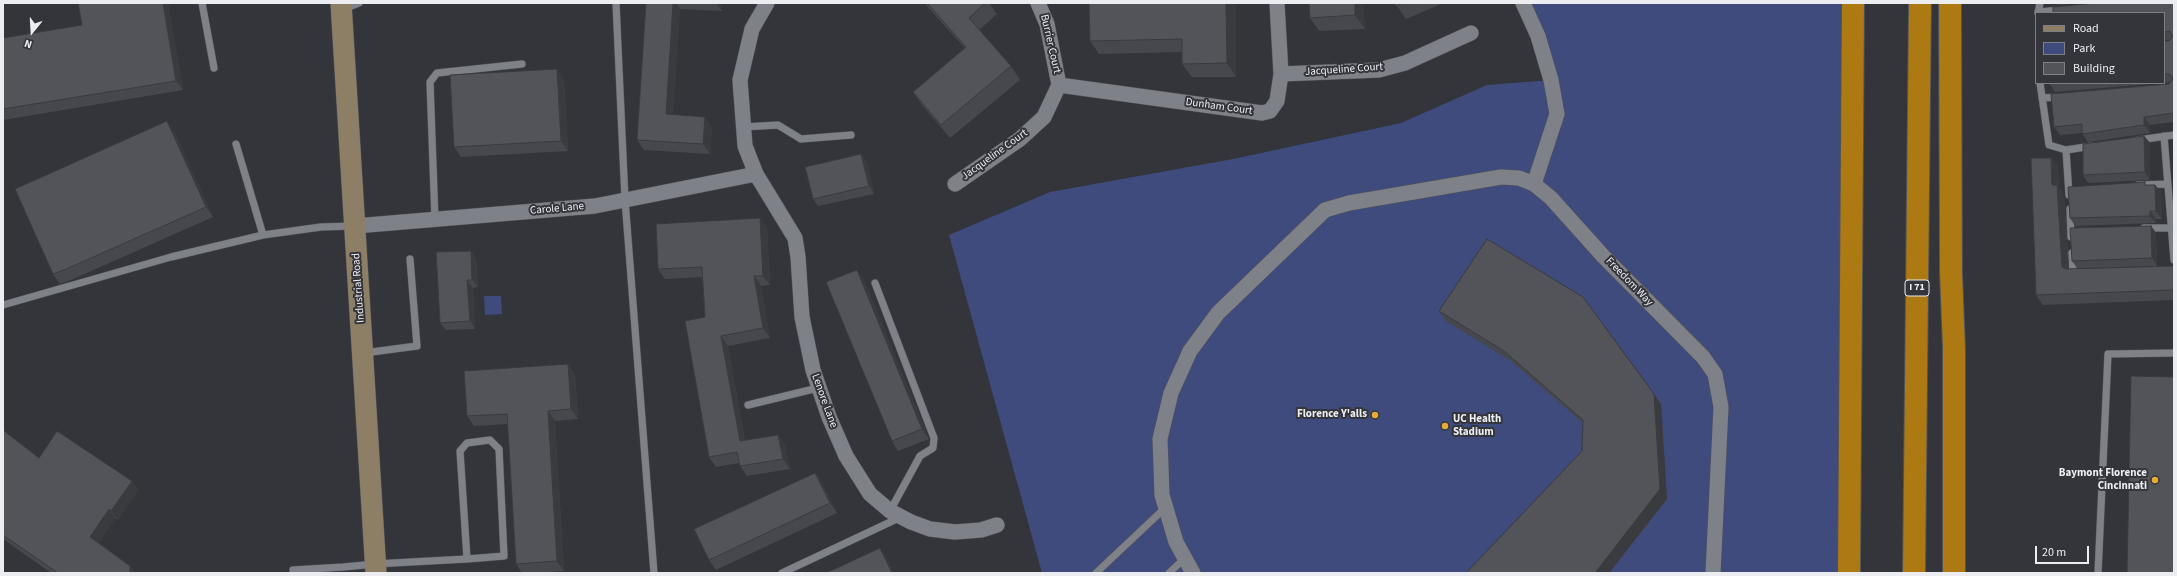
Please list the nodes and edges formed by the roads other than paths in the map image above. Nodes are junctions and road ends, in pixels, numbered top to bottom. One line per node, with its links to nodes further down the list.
1 (202, 3): 16 (lane)
2 (616, 3): 35 (lane)
3 (767, 3): 22 (street)
4 (1038, 3): 19 (street, Burrier Court)
5 (1277, 3): 17 (street, Dunham Court)
6 (1523, 3): 32 (street)
7 (1853, 3): 51 (highway)
8 (1920, 3): 67 (highway, I 71)
9 (1950, 3): 54 (highway)
10 (2040, 3): 13 (lane)
11 (347, 5): 37 (main road, Industrial Road)
12 (2069, 9): 13 (lane)
13 (2038, 12)
14 (1471, 33): 17 (street, Jacqueline Court)
15 (522, 64): 36 (lane)
16 (214, 68)
17 (1281, 74): 19 (street, Dunham Court)
18 (2040, 84): 21 (lane)
19 (1059, 85): 31 (street, Jacqueline Court)
20 (2065, 96): 21 (lane)
21 (2042, 98): 29 (lane)
22 (744, 128): 23 (lane); 30 (street)
23 (851, 135)
24 (2174, 135): 25 (lane)
25 (2164, 136): 26 (lane); 33 (lane)
26 (2127, 141)
27 (236, 144): 40 (lane)
28 (2096, 145): 29 (lane)
29 (2066, 150): 43 (lane)
30 (756, 174): 35 (street, Carole Lane); 48 (street, Lenore Lane)
31 (955, 184)
32 (1534, 184): 50 (street); 64 (street, Freedom Way)
33 (2168, 184): 34 (lane); 38 (lane)
34 (2130, 186)
35 (625, 200): 36 (street, Carole Lane); 59 (lane)
36 (435, 220): 37 (street, Carole Lane)
37 (355, 226): 40 (lane); 46 (main road, Industrial Road)
38 (2172, 228): 39 (lane); 42 (lane)
39 (2133, 229)
40 (263, 235): 45 (lane)
41 (410, 259): 46 (lane)
42 (2174, 260)
43 (2089, 273)
44 (875, 283): 52 (lane)
45 (3, 305)
46 (364, 353): 57 (main road, Industrial Road)
47 (2174, 353): 70 (lane)
48 (818, 388): 49 (lane); 52 (street, Lenore Lane)
49 (748, 405)
50 (1165, 508): 55 (street); 61 (lane)
51 (1850, 513): 65 (highway); 66 (highway)
52 (895, 514): 53 (street, Lenore Lane); 60 (lane)
53 (997, 525)
54 (1955, 550): 68 (highway); 69 (highway)
55 (1185, 558): 62 (lane); 63 (street)
56 (468, 559): 56 (lane); 57 (lane)
57 (376, 569): 58 (lane)
58 (293, 570)
59 (654, 573)
60 (782, 573)
61 (1096, 573)
62 (1169, 573)
63 (1193, 573)
64 (1713, 573)
65 (1837, 573)
66 (1849, 573)
67 (1914, 573)
68 (1954, 573)
69 (1958, 573)
70 (2098, 573)

